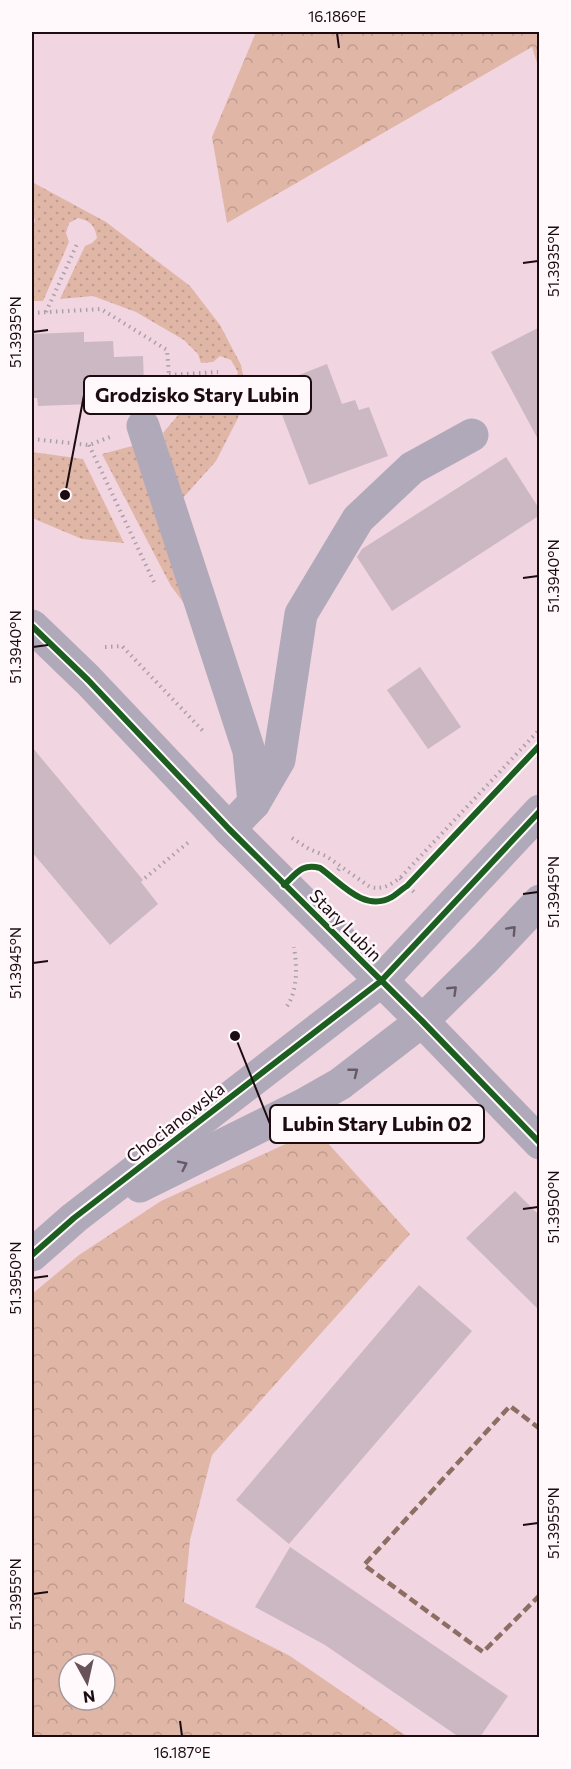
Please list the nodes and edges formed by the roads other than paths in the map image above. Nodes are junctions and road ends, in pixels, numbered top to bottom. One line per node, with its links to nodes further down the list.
1 (143, 426): 4 (street)
2 (472, 435): 4 (street)
3 (32, 626): 6 (street, Stary Lubin)
4 (254, 803): 6 (street)
5 (540, 811): 8 (street, Chocianowska)
6 (229, 829): 8 (street, Stary Lubin)
7 (540, 902): 9 (street, Chocianowska, one-way to 7)
8 (381, 981): 9 (street, Stary Lubin); 11 (street, Chocianowska)
9 (422, 1021): 10 (street, Stary Lubin); 11 (street, Chocianowska, one-way to 9)
10 (540, 1143)
11 (74, 1218): 12 (street, Chocianowska)
12 (32, 1254)

